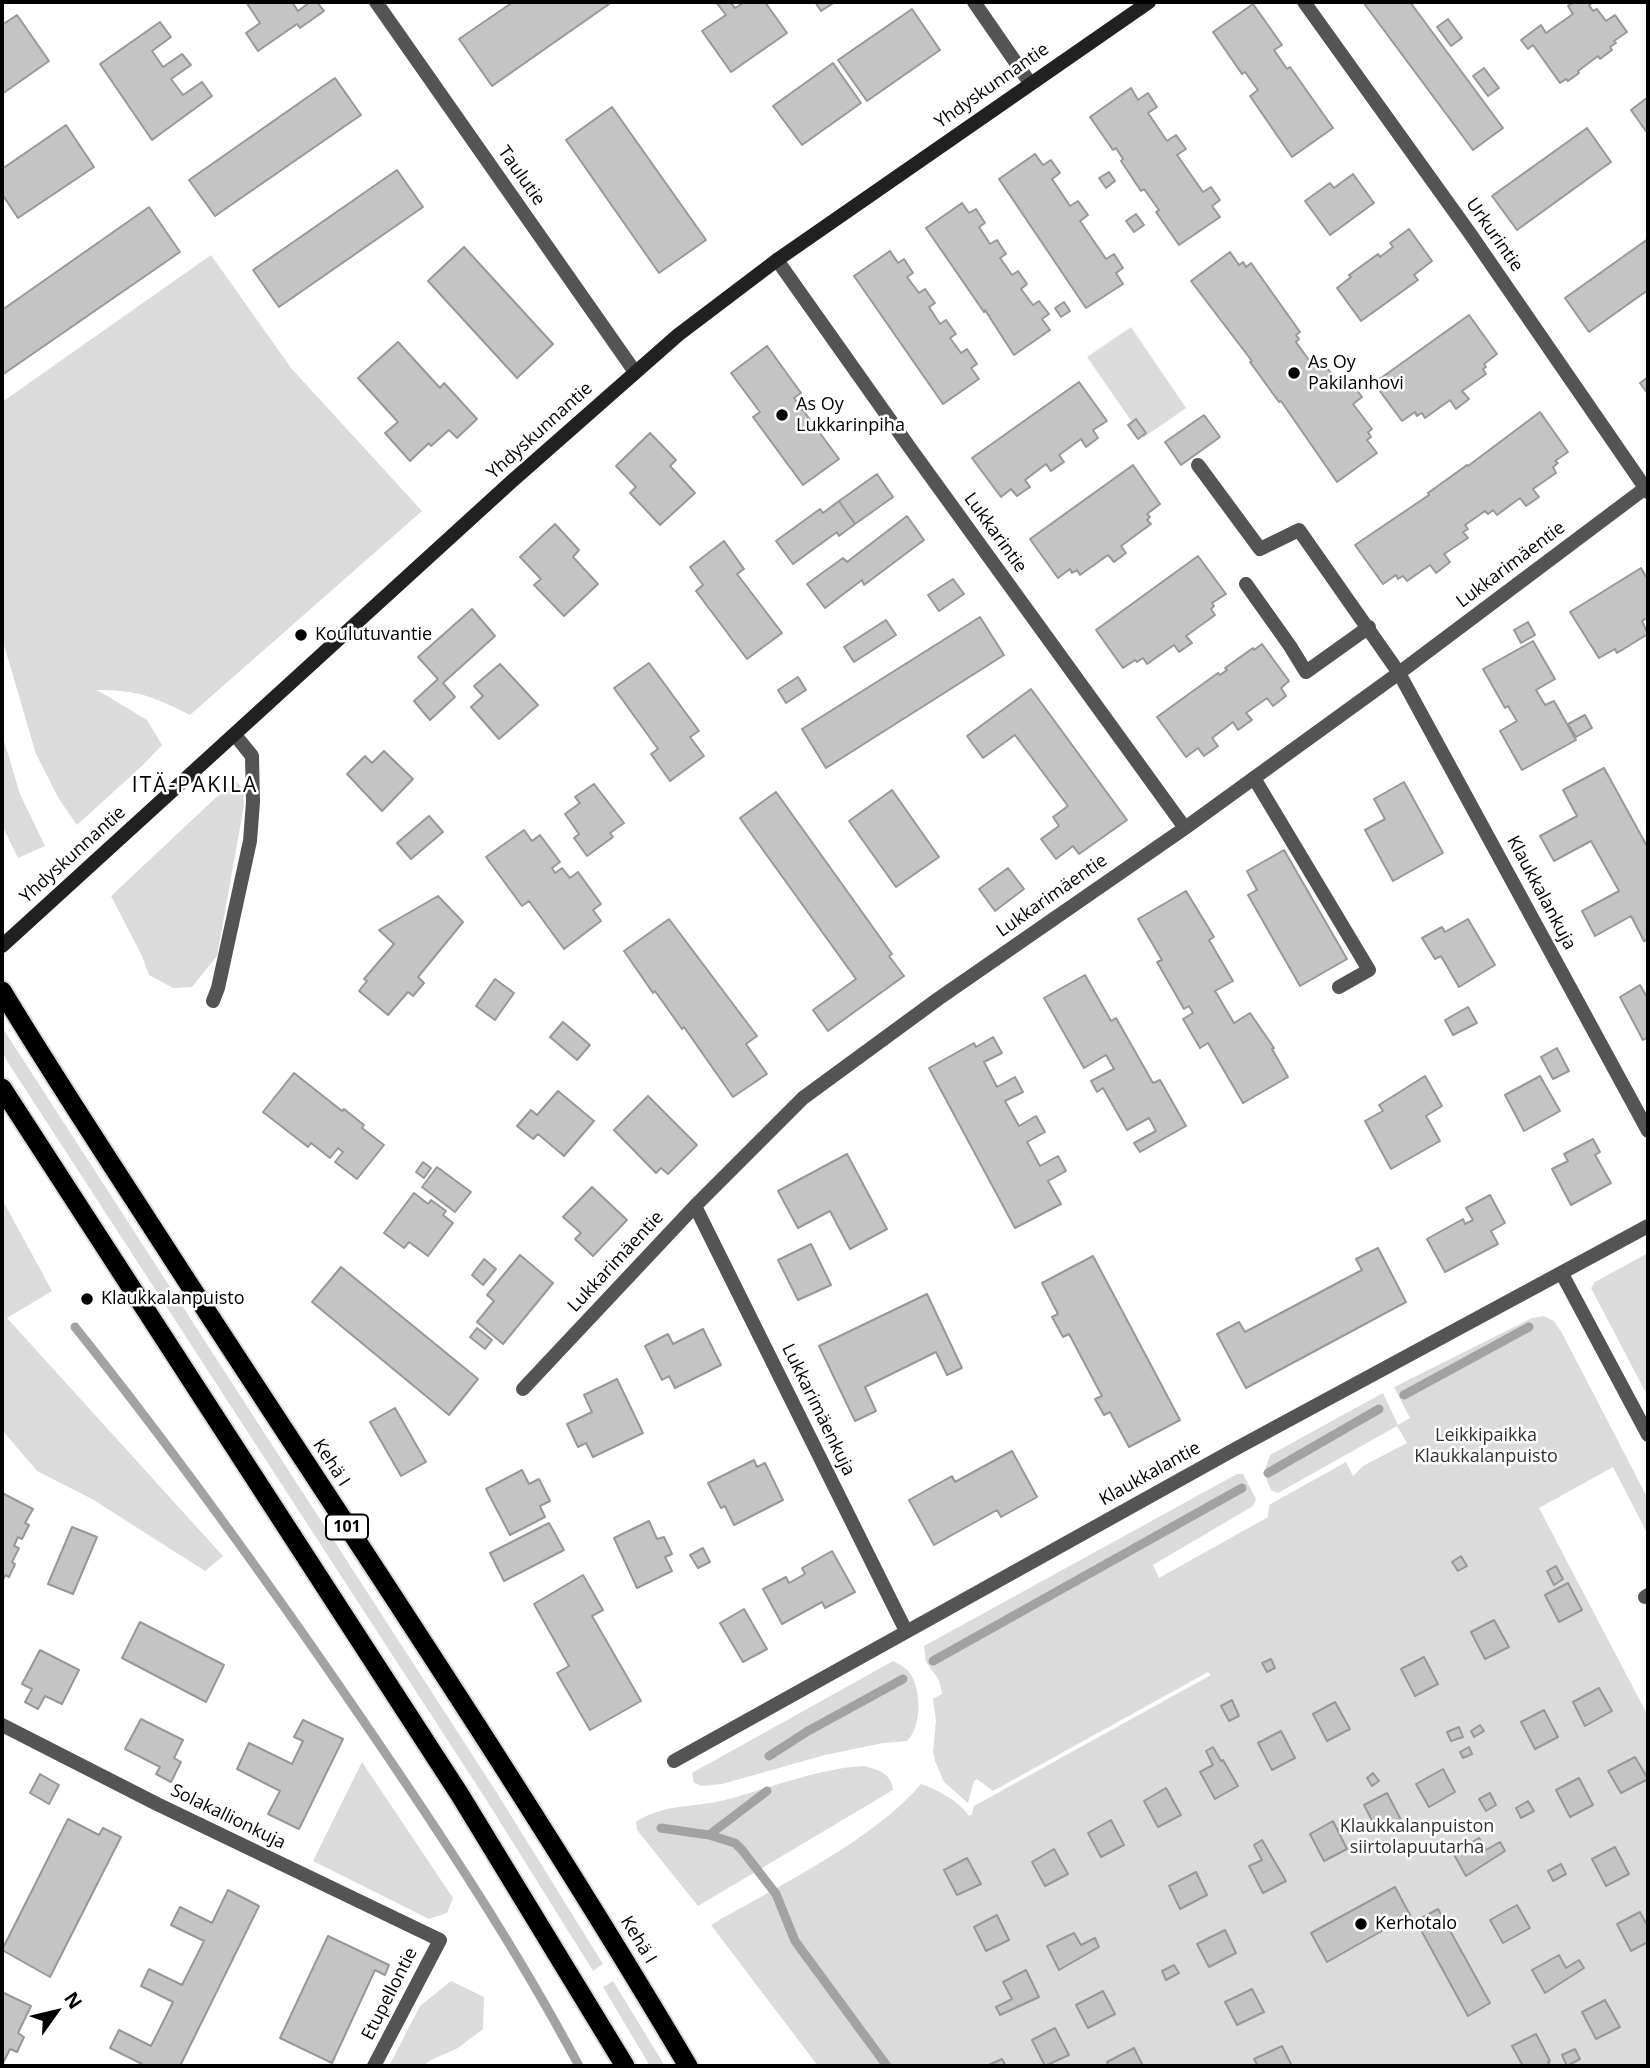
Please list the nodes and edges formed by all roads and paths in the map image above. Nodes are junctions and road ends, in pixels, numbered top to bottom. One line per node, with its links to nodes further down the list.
1 (376, 2): 7 (street, Taulutie)
2 (974, 2): 5 (street)
3 (1149, 2): 5 (main road, Yhdyskunnantie)
4 (1304, 2): 9 (street, Urkurintie)
5 (1030, 83): 6 (main road, Yhdyskunnantie)
6 (777, 260): 7 (main road, Yhdyskunnantie); 15 (street, Lukkarintie)
7 (635, 372): 13 (main road, Yhdyskunnantie)
8 (1198, 465): 11 (street, Klaukkalankuja)
9 (1647, 489): 12 (street, Lukkarimäentie)
10 (1245, 584): 11 (street)
11 (1369, 627): 12 (street, Klaukkalankuja)
12 (1399, 673): 14 (street, Lukkarimäentie); 21 (street, Klaukkalankuja)
13 (235, 735): 16 (main road, Yhdyskunnantie); 19 (street)
14 (1254, 778): 15 (street, Lukkarimäentie); 17 (street)
15 (1185, 828): 22 (street, Lukkarimäentie)
16 (2, 946)
17 (1339, 987)
18 (2, 991): 33 (highway, Kehä I / 101)
19 (213, 1001)
20 (2, 1088): 32 (highway)
21 (1648, 1131)
22 (695, 1206): 25 (street, Lukkarimäentie); 27 (street, Lukkarimäenkuja)
23 (1648, 1226): 24 (street, Klaukkalantie)
24 (1562, 1274): 26 (street); 27 (street, Klaukkalantie)
25 (523, 1390)
26 (1648, 1435)
27 (906, 1631): 29 (street, Klaukkalantie)
28 (2, 1726): 30 (street, Solakallionkuja)
29 (674, 1761)
30 (440, 1940): 31 (street, Etupellontie)
31 (374, 2066)
32 (625, 2066)
33 (688, 2066)

